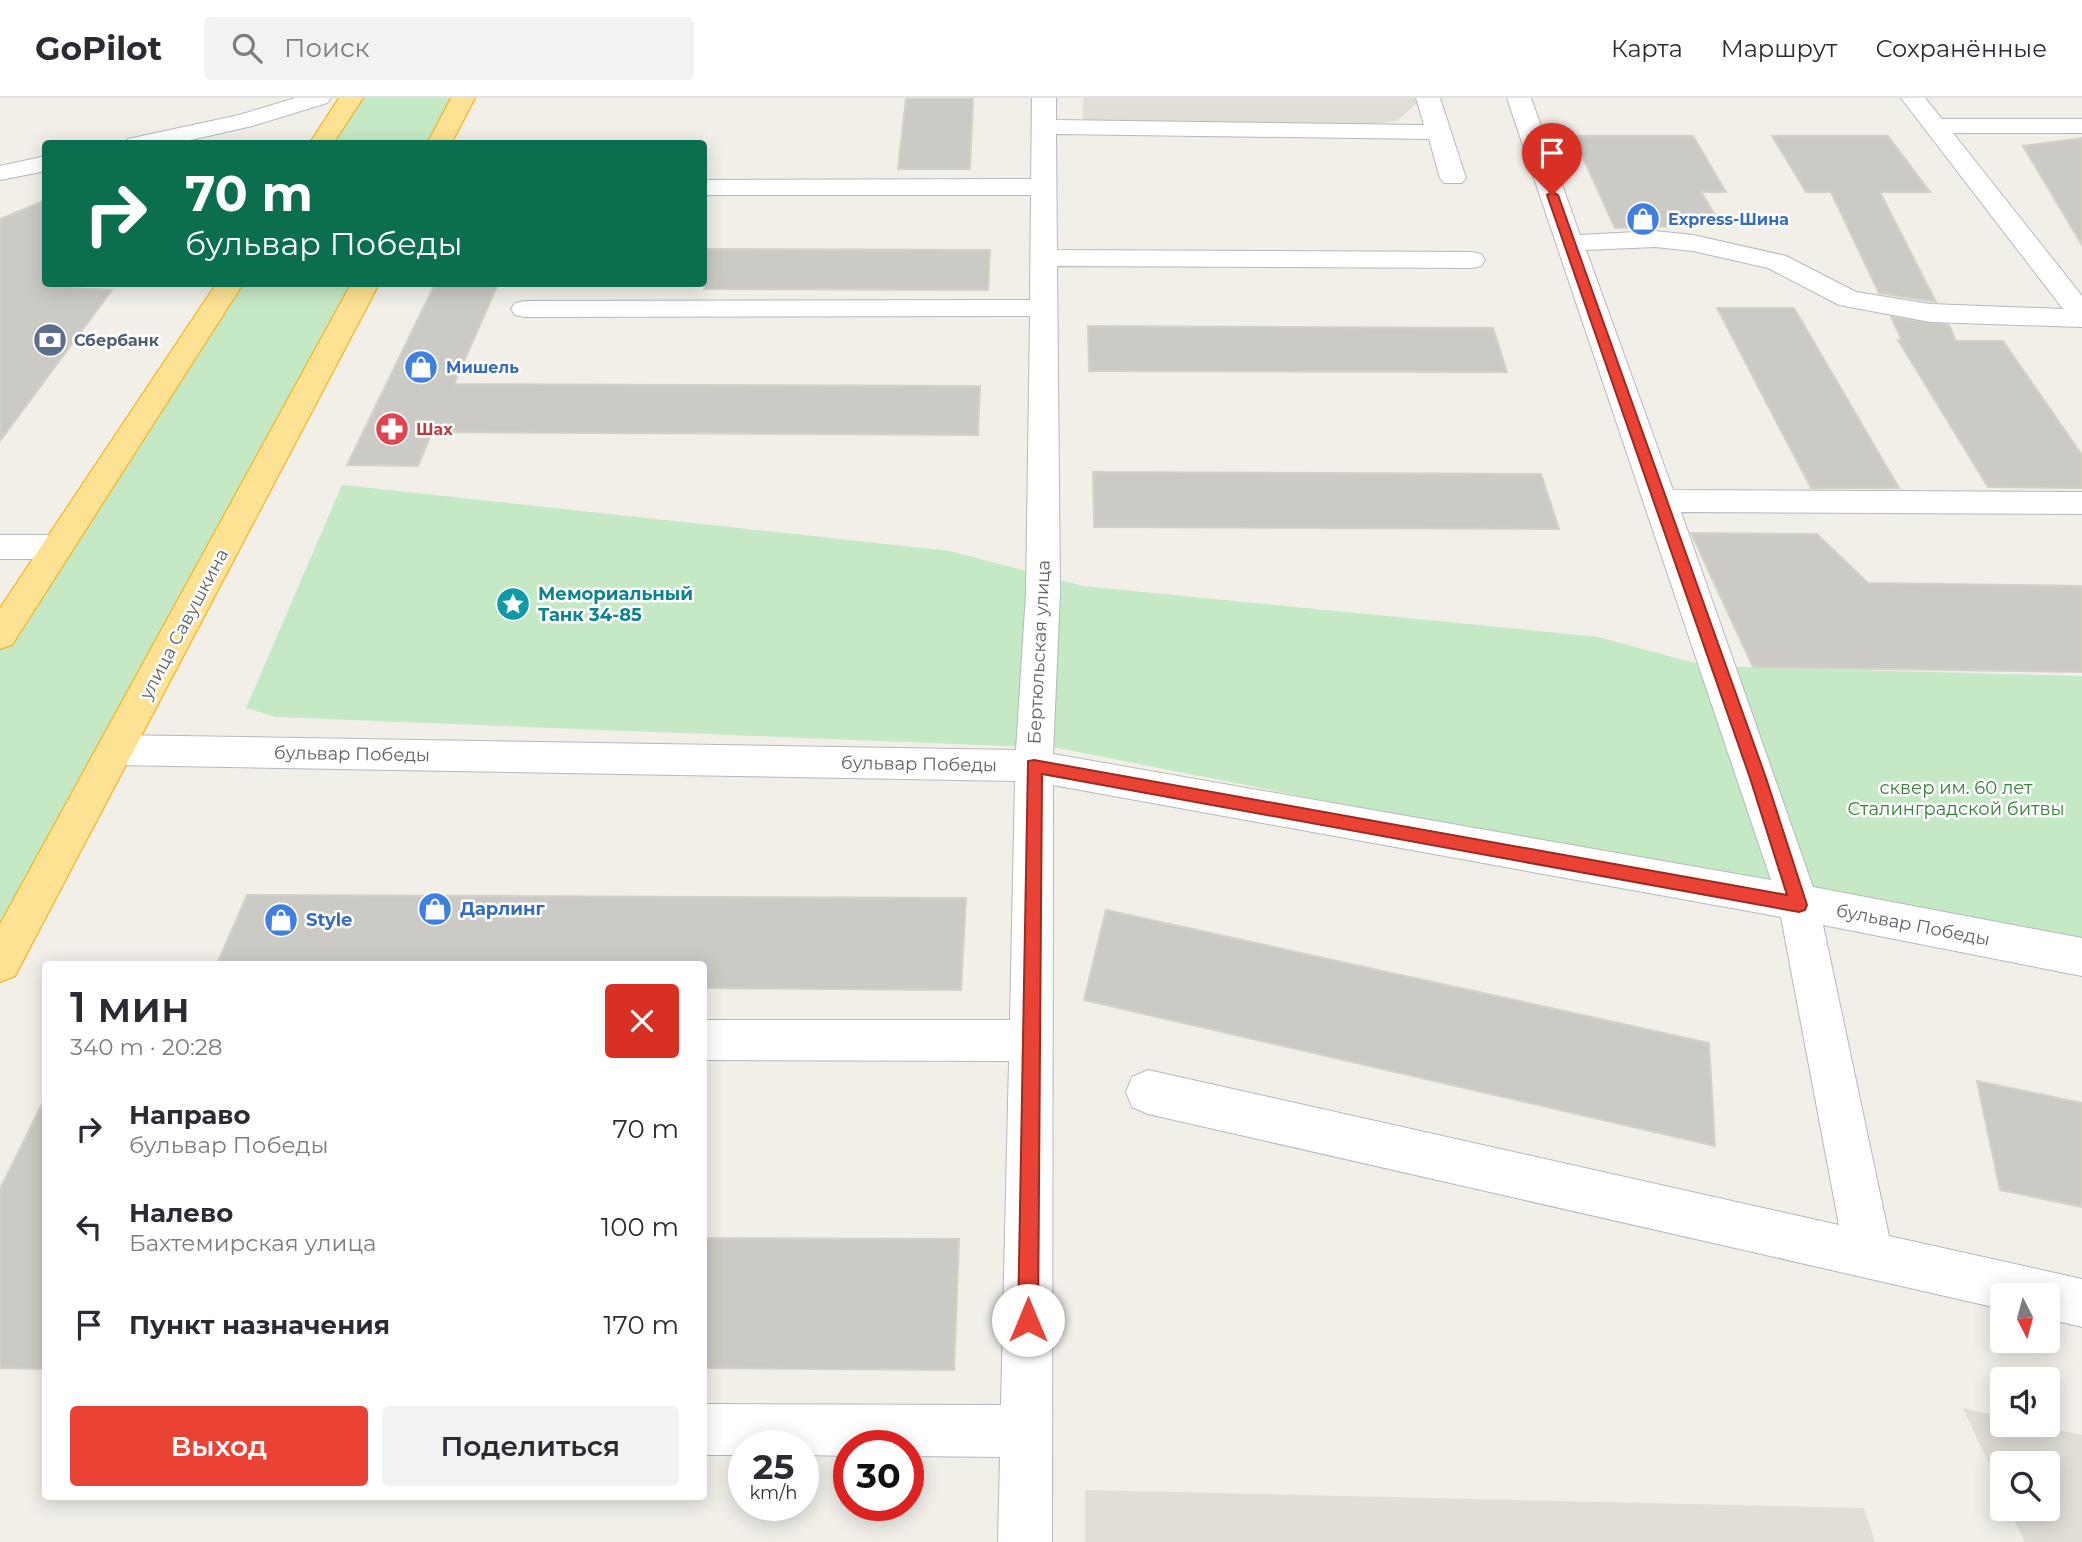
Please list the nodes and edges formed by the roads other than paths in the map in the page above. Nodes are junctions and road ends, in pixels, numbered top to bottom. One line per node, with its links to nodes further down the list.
1 (319, 98): 11 (street)
2 (351, 98): 12 (highway)
3 (463, 98): 13 (highway)
4 (1428, 98): 10 (street)
5 (1518, 98): 19 (street)
6 (1913, 98): 8 (street)
7 (1044, 112): 10 (street); 18 (street, Бертюльская улица)
8 (1936, 126): 9 (street); 26 (street)
9 (2082, 126)
10 (1439, 132): 16 (street)
11 (156, 140)
12 (324, 140)
13 (441, 140)
14 (42, 164): 15 (street)
15 (0, 173)
16 (1453, 178)
17 (707, 187): 18 (street)
18 (1044, 187): 20 (street, Бертюльская улица)
19 (1569, 243): 26 (street); 27 (street)
20 (1044, 258): 21 (street); 24 (street, Бертюльская улица)
21 (1472, 260)
22 (227, 287): 30 (highway)
23 (363, 287): 32 (highway, улица Савушкина)
24 (1044, 308): 25 (street); 33 (street, Бертюльская улица)
25 (525, 309)
26 (2082, 317)
27 (1661, 501): 28 (street); 34 (street)
28 (2082, 503)
29 (0, 547): 30 (street)
30 (57, 547): 31 (highway)
31 (0, 636)
32 (117, 750): 33 (street, бульвар Победы); 36 (highway, улица Савушкина)
33 (1034, 766): 34 (street, бульвар Победы); 38 (street, Бертюльская улица)
34 (1799, 905): 35 (street, бульвар Победы); 40 (street)
35 (2082, 957)
36 (0, 962)
37 (707, 1040): 38 (street)
38 (1031, 1041): 45 (street, Бертюльская улица)
39 (1148, 1092): 40 (street)
40 (1869, 1255): 41 (street)
41 (1994, 1283)
42 (2060, 1298): 43 (street)
43 (2082, 1303)
44 (707, 1429): 45 (street)
45 (1026, 1431): 46 (street, Бертюльская улица)
46 (1025, 1542)

